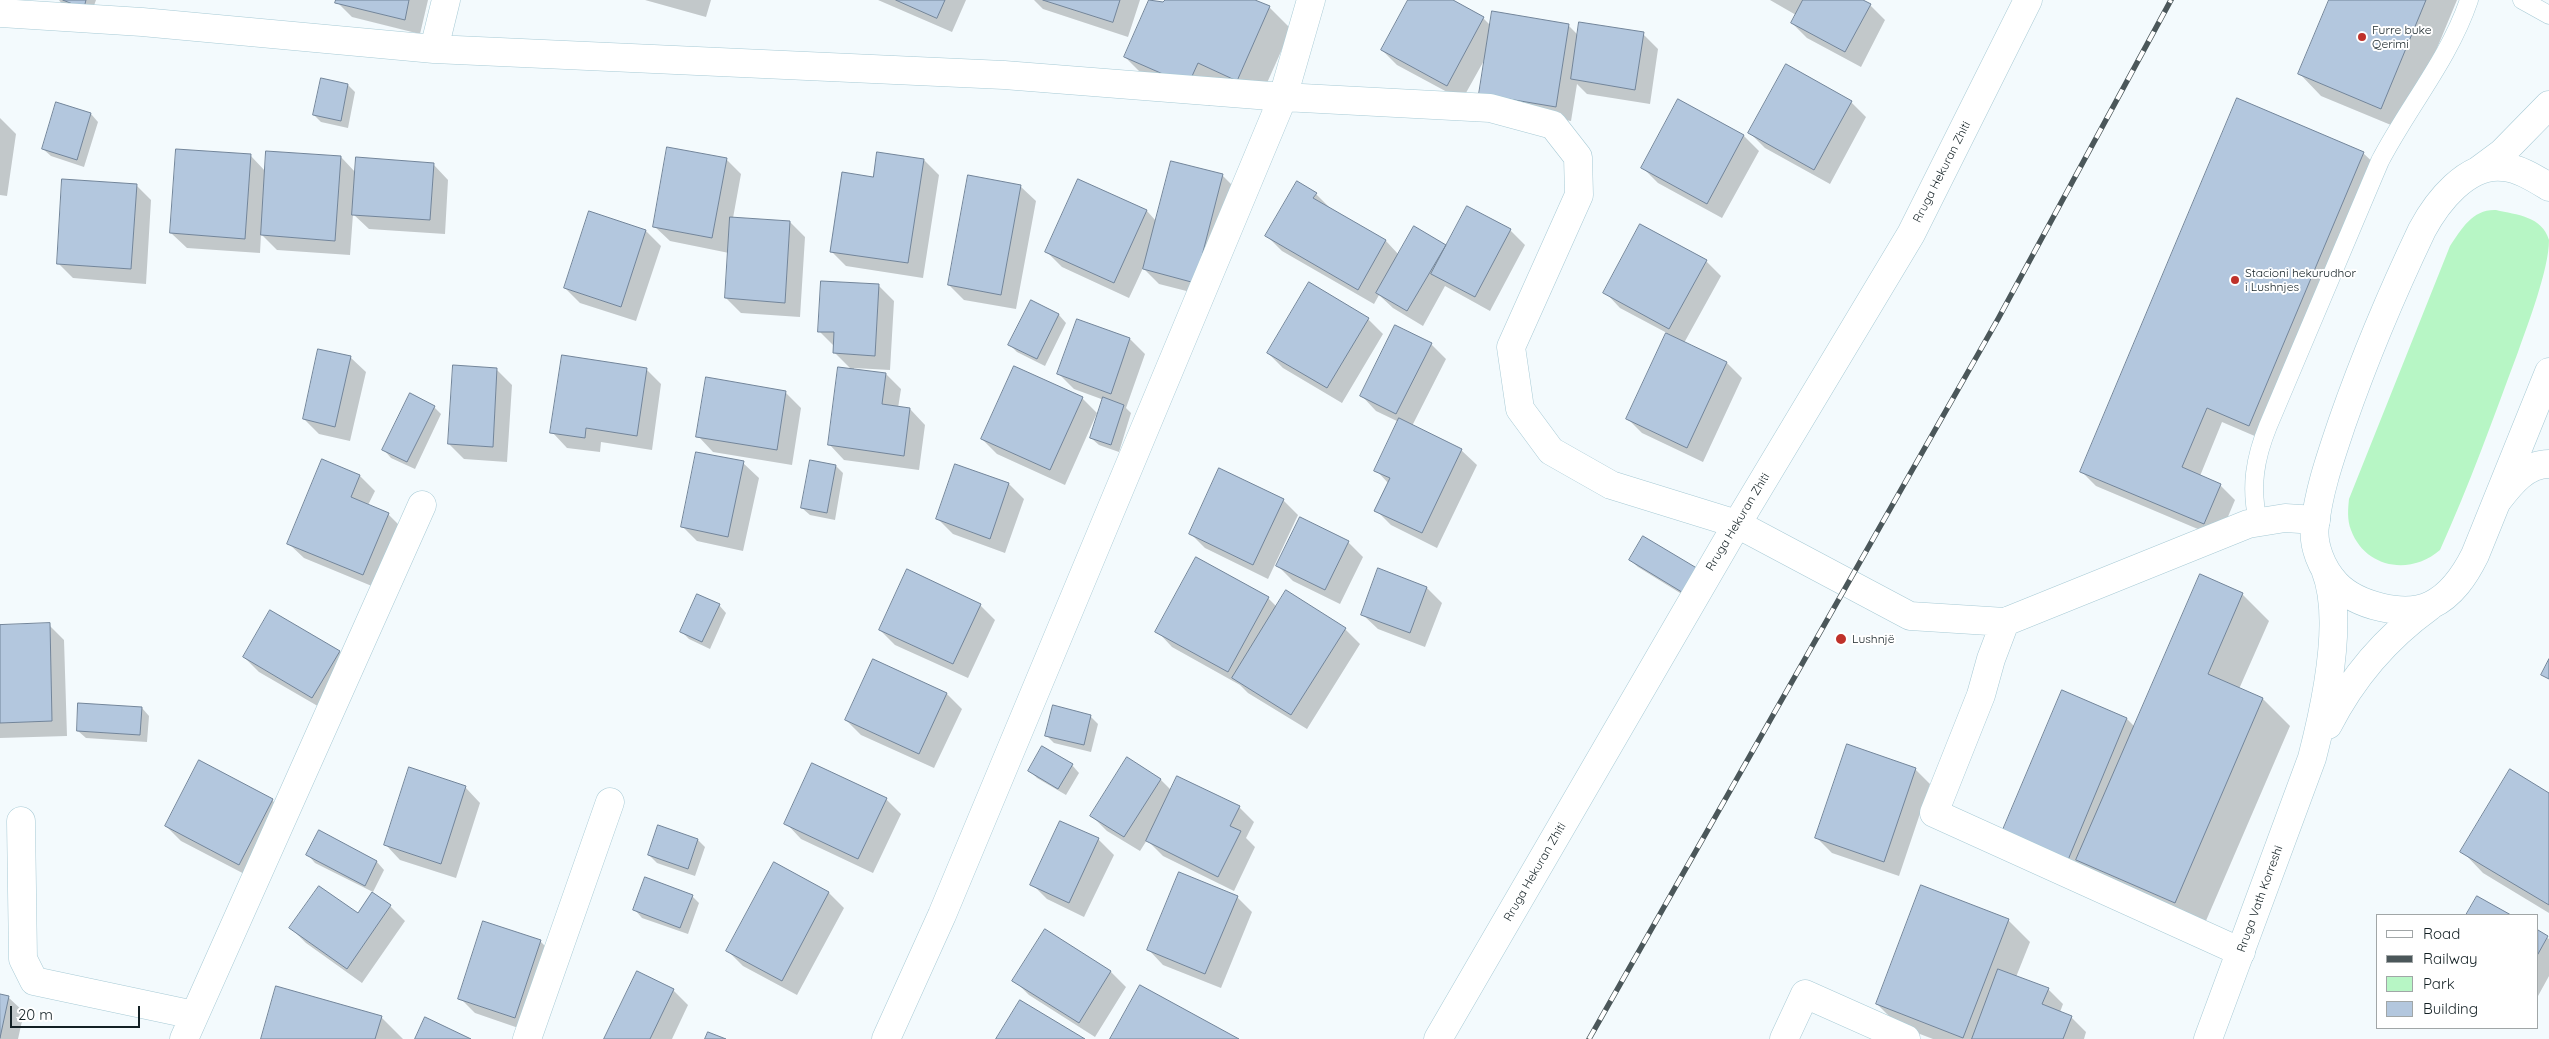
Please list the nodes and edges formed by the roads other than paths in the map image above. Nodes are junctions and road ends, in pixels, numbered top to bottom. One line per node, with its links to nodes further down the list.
1 (446, 0): 9 (street)
2 (1311, 0): 10 (street)
3 (2028, 0): 20 (street, Rruga Hekuran Zhiti)
4 (2469, 0): 19 (lane)
5 (2522, 0): 8 (lane)
6 (143, 11): 7 (street); 9 (street)
7 (0, 12)
8 (2549, 15)
9 (434, 49): 10 (street)
10 (1283, 97): 20 (street); 30 (street)
11 (2549, 105): 12 (street)
12 (2478, 171): 13 (street); 18 (street)
13 (2549, 187)
14 (2549, 372): 17 (street, Rruga Vath Korreshi)
15 (2549, 464): 17 (street)
16 (422, 505): 28 (street)
17 (2493, 507): 22 (street, Rruga Vath Korreshi)
18 (2316, 520): 19 (street); 21 (street)
19 (2258, 521): 23 (street)
20 (1737, 524): 23 (street); 31 (street, Rruga Hekuran Zhiti)
21 (2324, 566): 22 (street); 24 (street, Rruga Vath Korreshi)
22 (2436, 602): 24 (street, Rruga Vath Korreshi)
23 (2005, 622): 27 (street)
24 (2312, 758): 27 (street, Rruga Vath Korreshi)
25 (610, 802): 29 (street)
26 (21, 821): 28 (street)
27 (2241, 952): 34 (street, Rruga Vath Korreshi)
28 (189, 1027)
29 (527, 1039)
30 (886, 1039)
31 (1438, 1039)
32 (1784, 1039): 33 (street)
33 (1906, 1039)
34 (2208, 1039)

